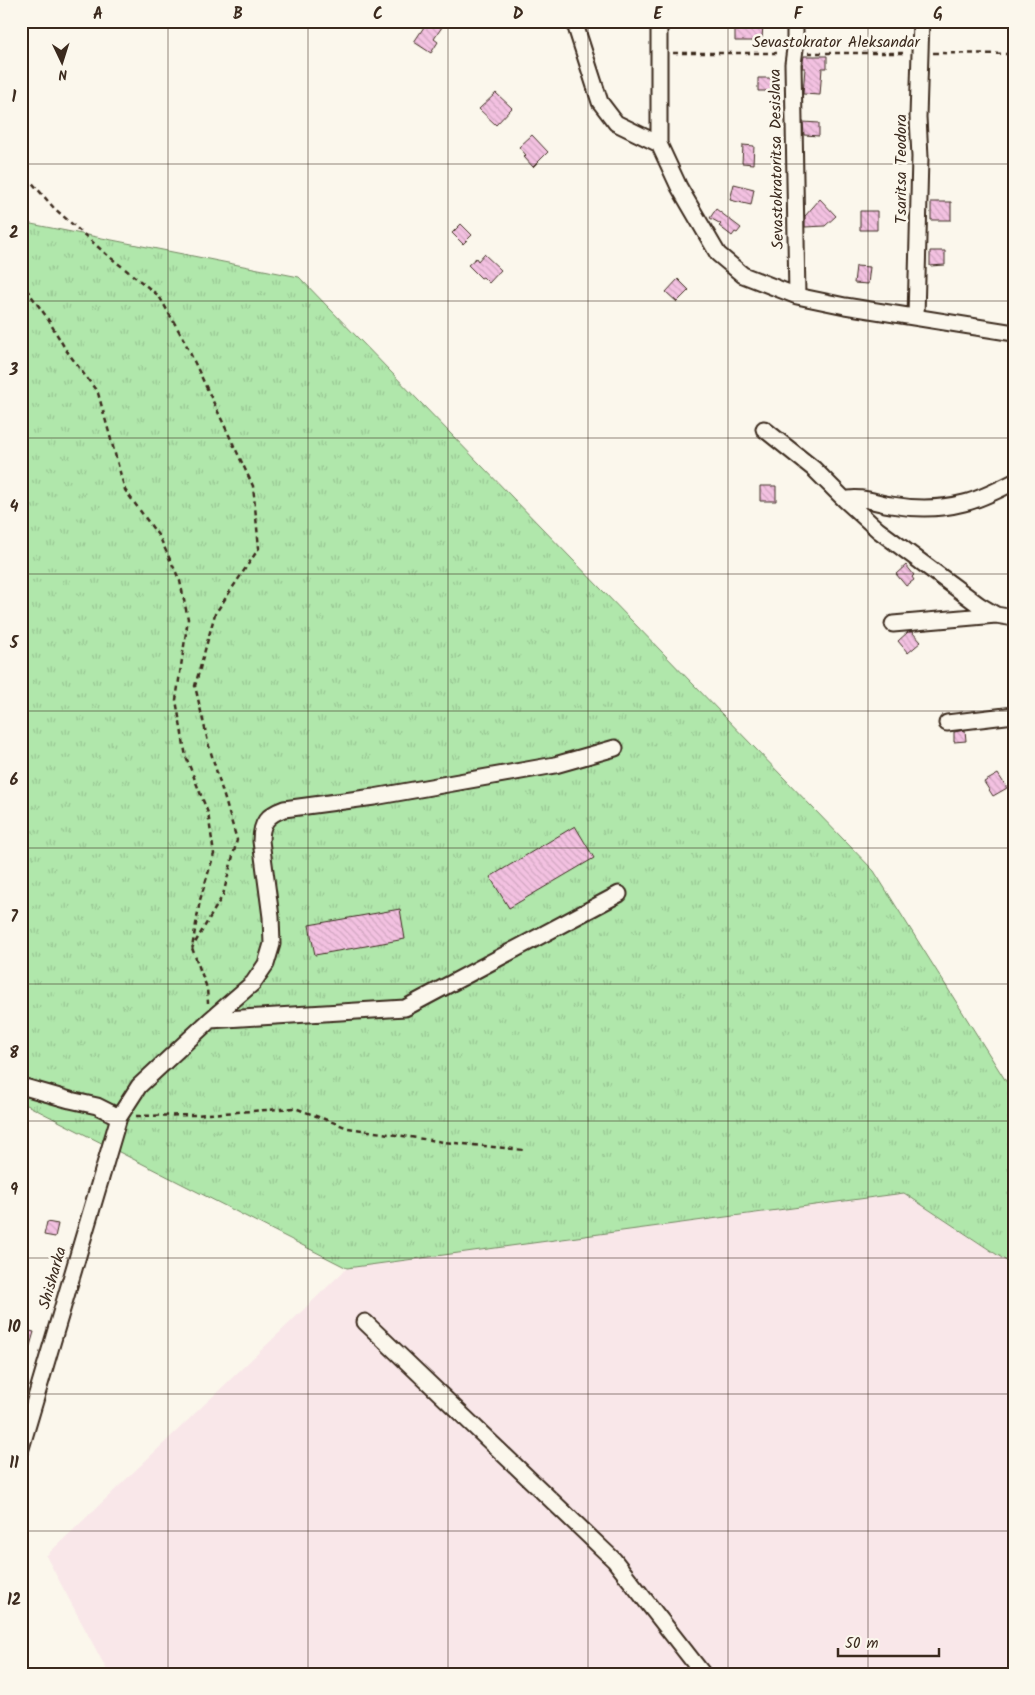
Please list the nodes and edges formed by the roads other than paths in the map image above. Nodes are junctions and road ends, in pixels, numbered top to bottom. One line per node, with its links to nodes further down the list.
1 (574, 21): 5 (street)
2 (659, 21): 5 (street)
3 (795, 21): 6 (street, Sevastokratoritsa Desislava)
4 (921, 21): 7 (street, Tsaritsa Teodora)
5 (659, 144): 6 (street)
6 (796, 296): 7 (street)
7 (916, 316): 8 (street)
8 (1014, 333)
9 (764, 429): 11 (street)
10 (1014, 482): 11 (street)
11 (845, 500): 12 (street)
12 (996, 615): 13 (street); 14 (street)
13 (1014, 618)
14 (893, 624)
15 (1014, 715): 16 (street)
16 (947, 723)
17 (615, 748): 19 (street, Shisharka)
18 (619, 894): 19 (street)
19 (210, 1020): 21 (street, Shisharka)
20 (21, 1086): 21 (street)
21 (119, 1117): 23 (street, Shisharka)
22 (365, 1322): 24 (street)
23 (21, 1448)
24 (703, 1674)

